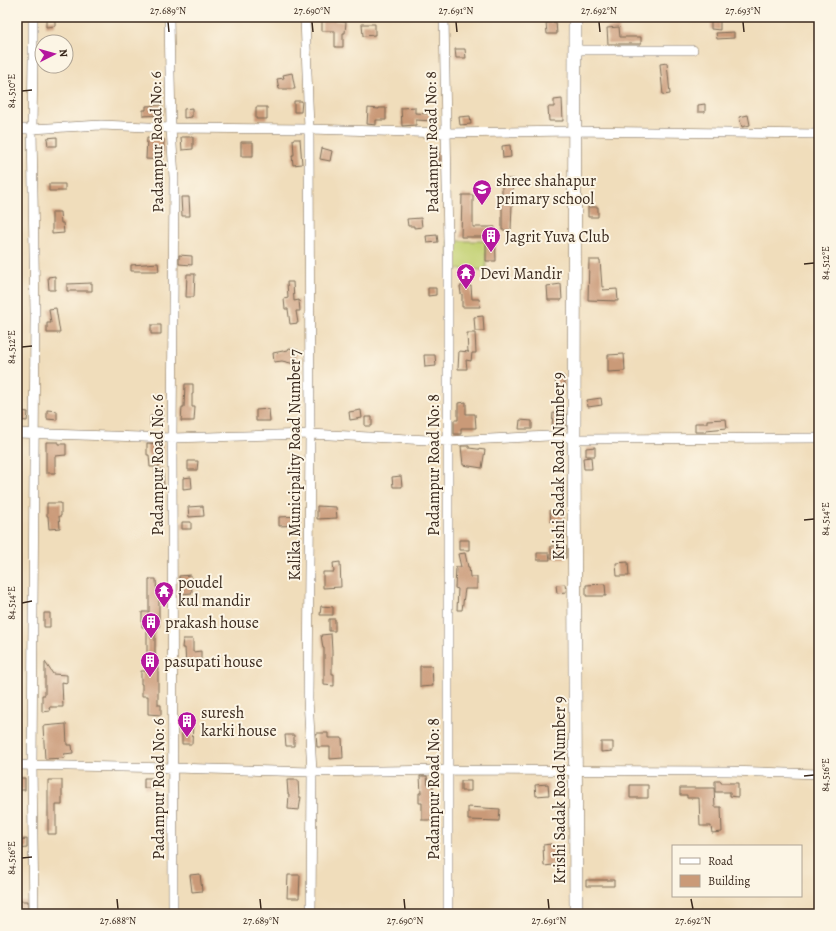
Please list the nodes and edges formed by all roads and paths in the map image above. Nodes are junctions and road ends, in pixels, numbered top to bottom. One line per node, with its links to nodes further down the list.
1 (32, 17): 10 (street)
2 (169, 17): 9 (street, Padampur Road No: 6)
3 (305, 17): 11 (street, Kalika Municipality Road Number 7)
4 (444, 17): 13 (street, Padampur Road No: 8)
5 (575, 17): 6 (street, Krishi Sadak Road Number 9)
6 (576, 50): 7 (street); 12 (street, Krishi Sadak Road Number 9)
7 (693, 50)
8 (17, 128): 10 (street)
9 (171, 128): 10 (street); 11 (street); 18 (street, Padampur Road No: 6)
10 (32, 129): 16 (street)
11 (309, 129): 13 (street); 17 (street, Kalika Municipality Road Number 7)
12 (574, 131): 13 (street); 14 (street); 20 (street, Krishi Sadak Road Number 9)
13 (446, 133): 21 (street, Padampur Road No: 8)
14 (819, 134)
15 (17, 433): 16 (street)
16 (33, 433): 18 (street); 23 (street)
17 (310, 434): 18 (street); 21 (street); 26 (street, Kalika Municipality Road Number 7)
18 (172, 438): 24 (street, Padampur Road No: 6)
19 (819, 438): 20 (street)
20 (574, 439): 21 (street); 27 (street, Krishi Sadak Road Number 9)
21 (448, 441): 25 (street, Padampur Road No: 8)
22 (17, 765): 23 (street)
23 (32, 765): 24 (street); 29 (street)
24 (174, 768): 26 (street); 30 (street, Padampur Road No: 6)
25 (448, 770): 26 (street); 27 (street); 32 (street, Padampur Road No: 8)
26 (312, 772): 31 (street, Kalika Municipality Road Number 7)
27 (576, 772): 28 (street); 33 (street, Krishi Sadak Road Number 9)
28 (819, 774)
29 (34, 914)
30 (173, 914)
31 (311, 914)
32 (448, 914)
33 (576, 914)

